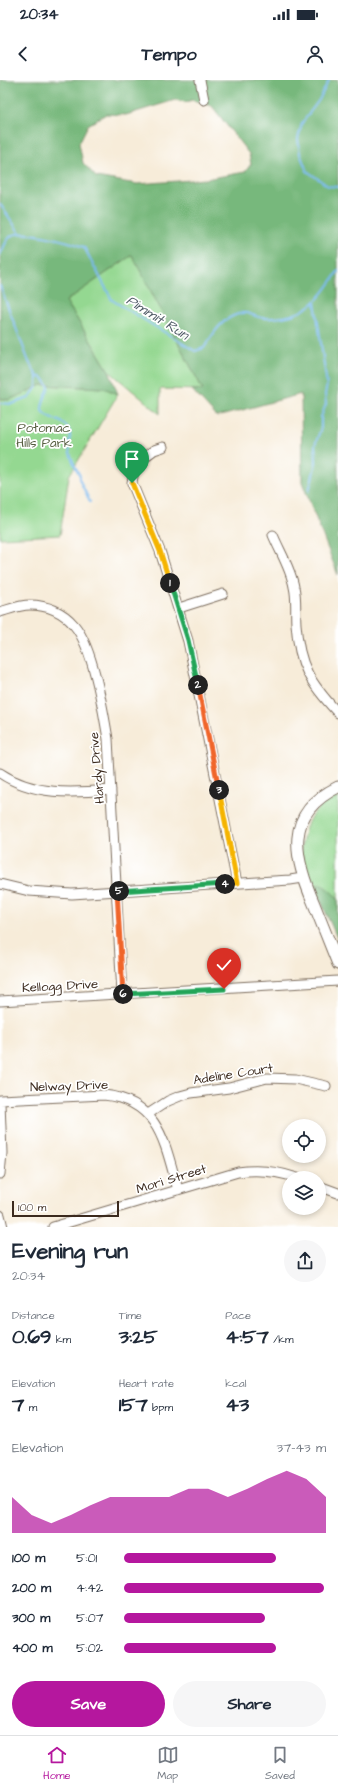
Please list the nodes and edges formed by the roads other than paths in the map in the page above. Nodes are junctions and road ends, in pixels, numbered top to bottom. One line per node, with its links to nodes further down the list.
1 (200, 80): 2 (street)
2 (204, 100)
3 (163, 447): 6 (street)
4 (273, 535): 8 (street)
5 (223, 594): 6 (street)
6 (179, 608): 13 (street)
7 (0, 612): 11 (street, Hardy Drive)
8 (338, 713)
9 (0, 773): 11 (street)
10 (338, 787): 12 (main road)
11 (111, 790): 15 (street, Hardy Drive)
12 (303, 878): 13 (street); 16 (main road)
13 (237, 883): 15 (street)
14 (0, 884): 15 (street)
15 (117, 891): 18 (street, Hardy Drive)
16 (338, 964)
17 (338, 981): 18 (street, Kellogg Drive)
18 (122, 994): 19 (street, Kellogg Drive)
19 (0, 1001)
20 (326, 1086): 22 (street, Adeline Court)
21 (0, 1102): 22 (street, Nelway Drive); 23 (street)
22 (148, 1114): 26 (street, Nelway Drive)
23 (0, 1174)
24 (282, 1174): 26 (street, Mori Street)
25 (326, 1189): 27 (street)
26 (178, 1190): 30 (street, Mori Street)
27 (338, 1193)
28 (0, 1214): 29 (street)
29 (3, 1227)
30 (53, 1227)

